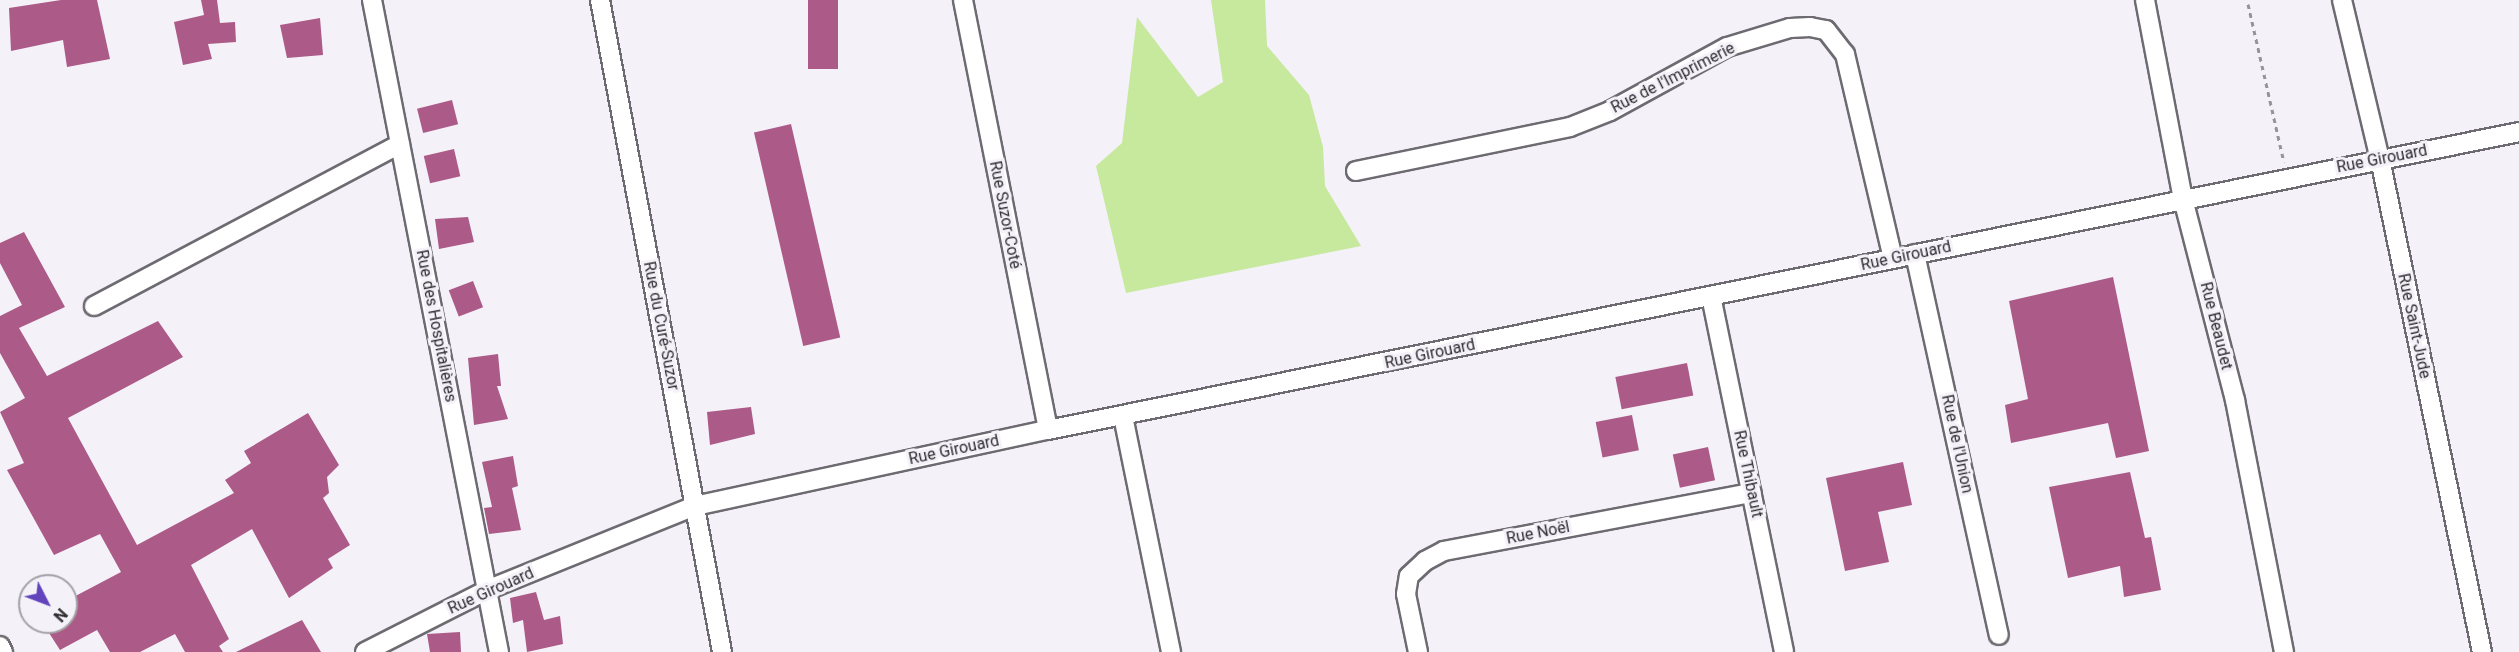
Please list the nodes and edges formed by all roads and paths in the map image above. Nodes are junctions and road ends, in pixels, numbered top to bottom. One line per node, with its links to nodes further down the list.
1 (372, 0): 8 (street, Rue des Hospitalières)
2 (600, 0): 20 (street, Rue du Curé-Suzor)
3 (963, 0): 18 (street, Rue Suzor-Coté)
4 (2145, 0): 12 (street, Rue Beaudet)
5 (2342, 0): 9 (street, Rue Saint-Jude)
6 (2248, 4): 11 (path)
7 (2519, 132): 9 (street, Rue Girouard)
8 (400, 144): 16 (street); 21 (street, Rue des Hospitalières)
9 (2380, 159): 11 (street, Rue Girouard); 32 (street, Rue Saint-Jude)
10 (1356, 171): 14 (street, Rue de l'Imprimerie)
11 (2288, 178): 12 (street, Rue Girouard)
12 (2183, 200): 13 (street, Rue Girouard); 31 (street, Rue Beaudet)
13 (1915, 254): 14 (street, Rue Girouard); 22 (street, Rue de l'Union)
14 (1893, 258): 15 (street, Rue Girouard)
15 (1711, 296): 17 (street, Rue Girouard); 19 (street, Rue Thibault)
16 (94, 306)
17 (1123, 416): 18 (street, Rue Girouard); 28 (street)
18 (1048, 430): 20 (street, Rue Girouard)
19 (1752, 493): 29 (street, Rue Noël); 30 (street, Rue Thibault)
20 (695, 506): 21 (street, Rue Girouard); 27 (street, Rue du Curé-Suzor)
21 (487, 590): 25 (street, Rue Girouard); 26 (street, Rue des Hospitalières)
22 (1999, 635)
23 (0, 646): 24 (street)
24 (3, 652)
25 (366, 652)
26 (499, 652)
27 (723, 652)
28 (1171, 652)
29 (1418, 652)
30 (1784, 652)
31 (2284, 652)
32 (2482, 652)

